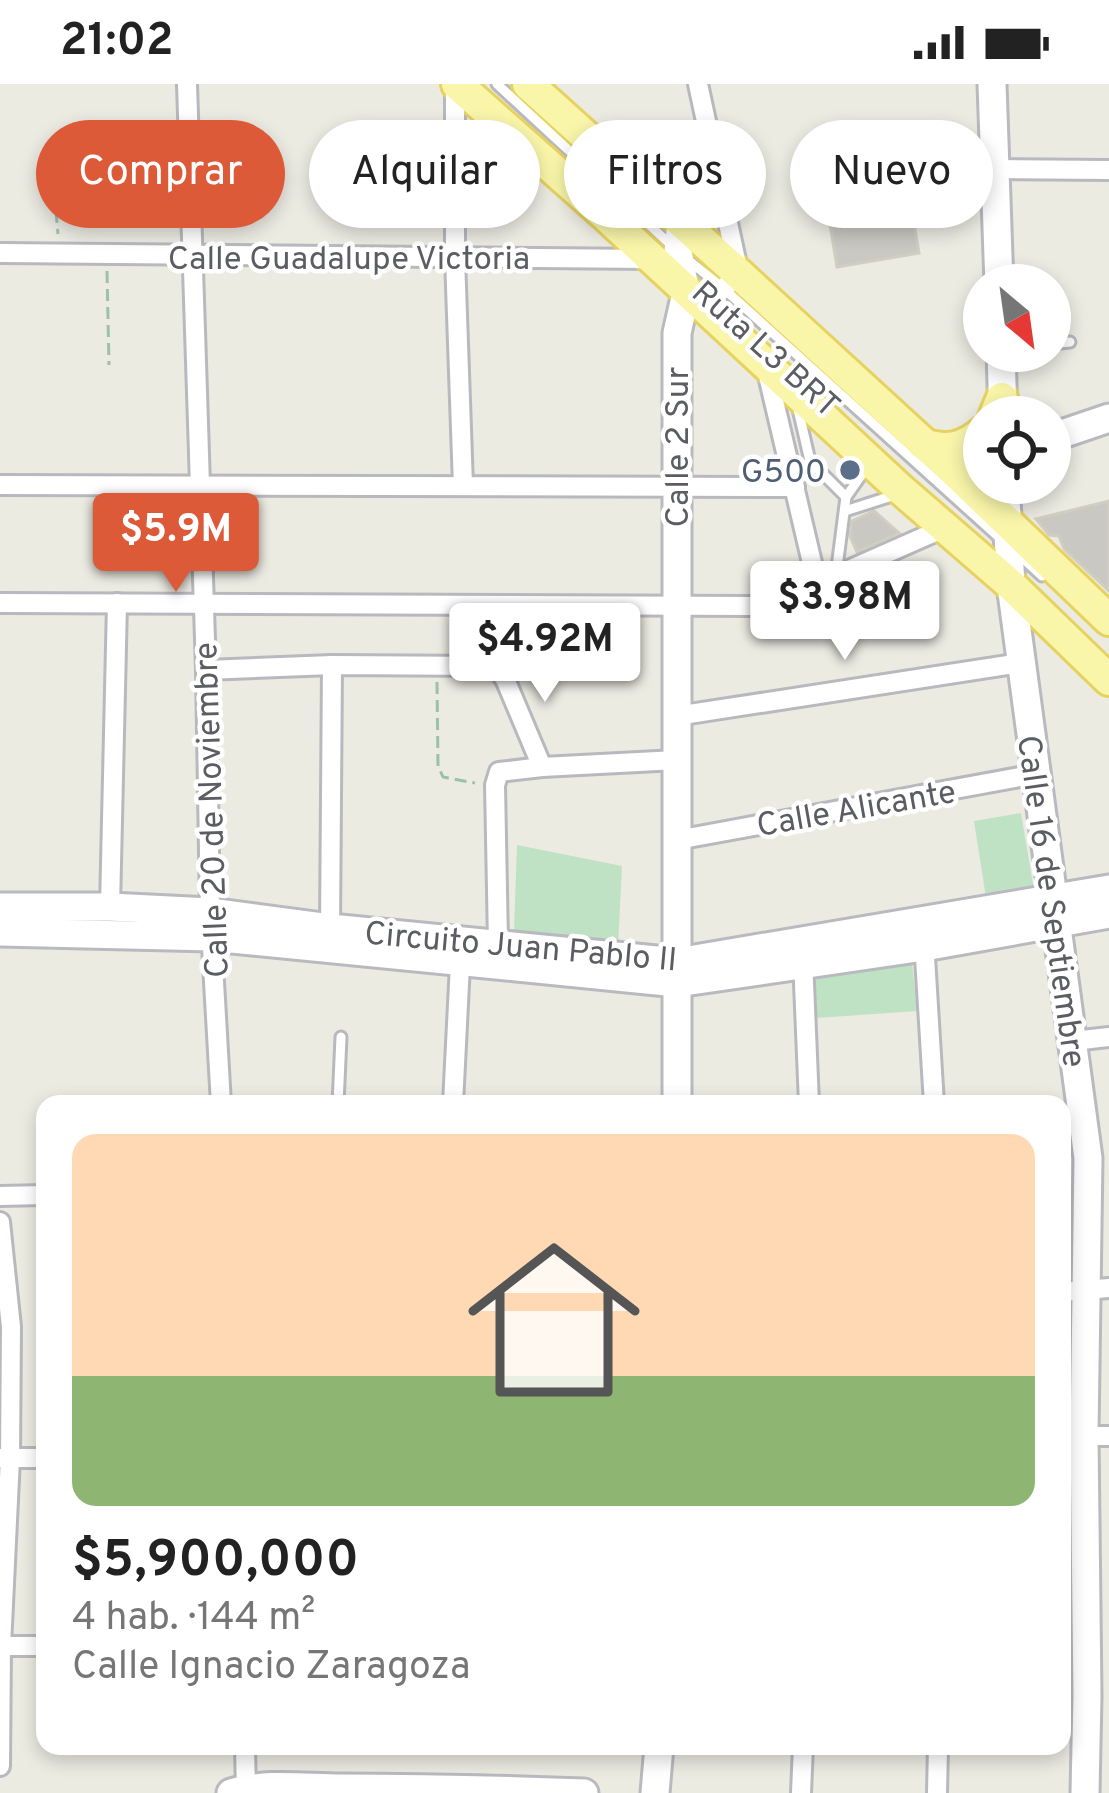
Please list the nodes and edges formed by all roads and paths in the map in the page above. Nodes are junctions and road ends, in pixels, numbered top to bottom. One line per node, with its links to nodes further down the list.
1 (187, 84): 14 (street, Calle 20 de Noviembre)
2 (456, 84): 15 (street); 17 (main road)
3 (497, 84): 17 (lane)
4 (527, 84): 17 (main road)
5 (698, 84): 17 (street)
6 (992, 84): 8 (main road)
7 (544, 145): 17 (lane)
8 (995, 169): 9 (street); 16 (main road)
9 (1109, 170)
10 (57, 228): 12 (path)
11 (0, 254): 12 (street, Calle Guadalupe Victoria)
12 (59, 254): 13 (street, Calle Guadalupe Victoria)
13 (106, 255): 14 (street, Calle Guadalupe Victoria); 18 (path)
14 (193, 256): 15 (street, Calle Guadalupe Victoria); 29 (street, Calle 20 de Noviembre)
15 (455, 258): 17 (street, Calle Guadalupe Victoria); 27 (street)
16 (998, 264)
17 (692, 273): 19 (main road); 23 (main road); 30 (main road, Calle 2 Sur); 36 (lane)
18 (110, 365)
19 (766, 367): 20 (main road); 28 (street)
20 (794, 392): 25 (main road); 32 (lane)
21 (1109, 418): 22 (main road)
22 (1071, 431)
23 (923, 444): 24 (main road); 36 (main road)
24 (963, 446)
25 (871, 462): 31 (main road); 32 (lane)
26 (0, 485): 29 (street)
27 (463, 486): 29 (street); 30 (street)
28 (795, 487): 30 (street); 38 (street)
29 (200, 488): 42 (street, Calle 20 de Noviembre)
30 (675, 488): 43 (main road, Calle 2 Sur)
31 (903, 492): 34 (lane); 35 (main road)
32 (846, 497): 34 (lane)
33 (1006, 504): 36 (main road, Calle 16 de Septiembre)
34 (844, 511): 37 (lane)
35 (944, 529): 36 (main road); 37 (street)
36 (1009, 558): 39 (lane); 44 (main road); 46 (main road, Calle 16 de Septiembre); 50 (main road)
37 (836, 575): 38 (street)
38 (817, 584): 43 (street)
39 (1059, 591)
40 (0, 603): 41 (street)
41 (117, 603): 42 (street); 59 (street)
42 (204, 604): 43 (street); 49 (street, Calle 20 de Noviembre)
43 (676, 605): 51 (main road, Calle 2 Sur)
44 (1101, 620): 45 (lane)
45 (1109, 636)
46 (1021, 663): 51 (street); 54 (main road, Calle 16 de Septiembre)
47 (332, 665): 48 (street); 49 (street); 63 (street)
48 (437, 666): 53 (street); 55 (path)
49 (206, 670): 62 (street, Calle 20 de Noviembre)
50 (1109, 680)
51 (676, 716): 52 (main road, Calle 2 Sur)
52 (677, 760): 53 (street); 56 (main road, Calle 2 Sur)
53 (542, 767): 55 (street)
54 (1036, 774): 56 (street, Calle Alicante); 60 (main road, Calle 16 de Septiembre)
55 (495, 785): 66 (street)
56 (677, 840): 69 (main road, Calle 2 Sur)
57 (1109, 889): 60 (main road, Circuito Juan Pablo II)
58 (0, 907): 59 (main road, Circuito Juan Pablo II)
59 (110, 907): 62 (main road, Circuito Juan Pablo II)
60 (1054, 910): 61 (main road, Circuito Juan Pablo II); 65 (main road, Circuito Juan Pablo II); 72 (main road, Calle 16 de Septiembre)
61 (1109, 914)
62 (211, 925): 63 (main road, Circuito Juan Pablo II); 64 (main road, Circuito Juan Pablo II); 68 (main road, Circuito Juan Pablo II); 73 (street, Calle 20 de Noviembre)
63 (330, 928): 66 (main road, Circuito Juan Pablo II)
64 (0, 932)
65 (923, 934): 67 (main road, Circuito Juan Pablo II); 78 (street)
66 (498, 943): 69 (main road, Circuito Juan Pablo II)
67 (802, 951): 69 (main road, Circuito Juan Pablo II); 77 (street)
68 (460, 964): 69 (main road, Circuito Juan Pablo II); 75 (street)
69 (677, 973): 76 (main road, Calle 2 Sur)
70 (341, 1037): 74 (lane)
71 (1109, 1037): 72 (street)
72 (1073, 1041): 79 (main road, Calle 16 de Septiembre)
73 (220, 1095)
74 (338, 1095)
75 (453, 1095)
76 (677, 1095)
77 (809, 1095)
78 (933, 1095)
79 (1098, 1157): 83 (main road, Calle 16 de Septiembre)
80 (36, 1195): 81 (street)
81 (0, 1196)
82 (0, 1222): 85 (street)
83 (1085, 1290): 84 (main road, Calle 16 de Septiembre)
84 (1085, 1436): 87 (main road, Calle 16 de Septiembre)
85 (5, 1458): 86 (street); 88 (street)
86 (36, 1458)
87 (1096, 1567): 90 (main road, Calle 16 de Septiembre)
88 (1, 1646): 89 (street); 95 (street)
89 (36, 1646)
90 (1098, 1695): 103 (main road, Calle 16 de Septiembre)
91 (243, 1755): 98 (street)
92 (658, 1755): 100 (main road)
93 (803, 1755): 101 (street)
94 (938, 1755): 102 (street)
95 (0, 1766)
96 (281, 1791): 97 (main road); 98 (main road)
97 (472, 1791): 99 (main road)
98 (241, 1792)
99 (584, 1793)
100 (656, 1793)
101 (801, 1793)
102 (937, 1793)
103 (1085, 1793)

